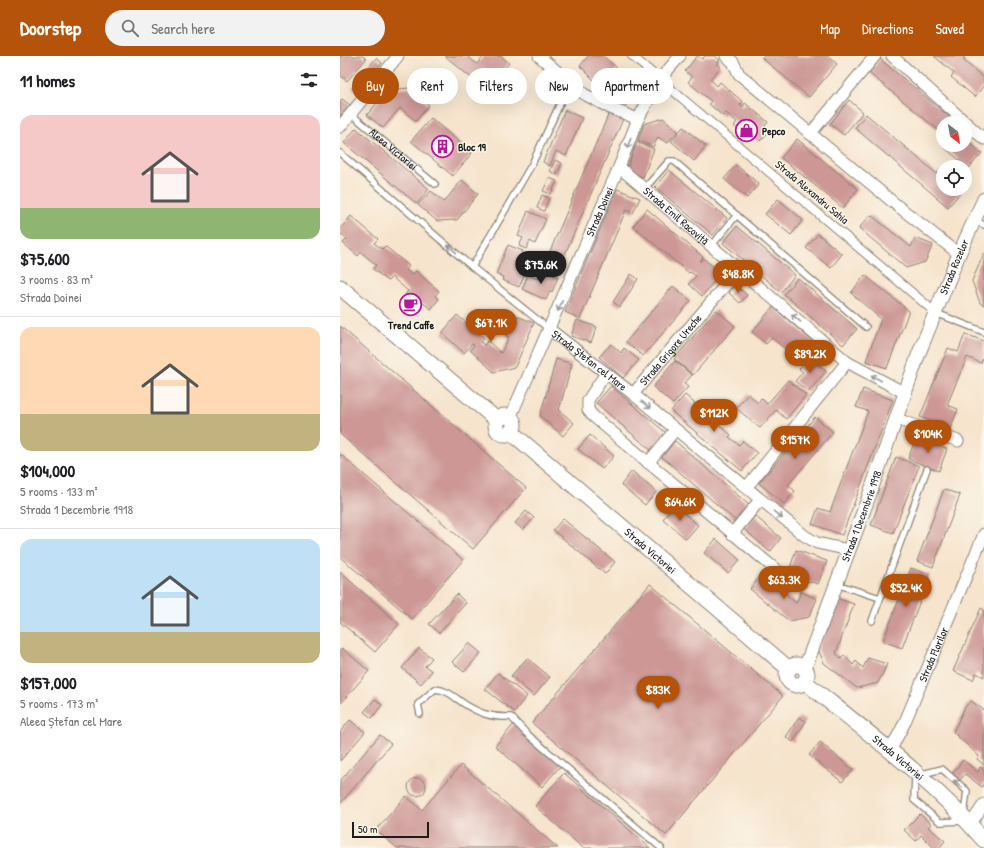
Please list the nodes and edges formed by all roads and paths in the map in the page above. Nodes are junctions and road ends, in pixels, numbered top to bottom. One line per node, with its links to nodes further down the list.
1 (398, 56): 15 (street)
2 (539, 56): 8 (street)
3 (632, 56): 9 (street, Strada Alexandru Sahia)
4 (680, 56): 10 (street, Strada Doinei)
5 (726, 56): 18 (street)
6 (874, 56): 18 (street)
7 (892, 56): 19 (street)
8 (553, 68)
9 (648, 68)
10 (670, 68)
11 (673, 88): 32 (street, Strada Alexandru Sahia)
12 (583, 91): 16 (street)
13 (560, 104): 29 (lane)
14 (646, 104): 16 (street, Strada Doinei)
15 (351, 114): 17 (street); 22 (lane, Aleea Victoriei)
16 (638, 119): 21 (street, Strada Doinei, one-way to 21)
17 (340, 127)
18 (810, 134): 28 (street)
19 (984, 139)
20 (340, 153): 29 (lane, Strada Ștefan cel Mare, one-way to 20)
21 (620, 167): 23 (street, Strada Emil Racoviță); 34 (street, Strada Doinei, one-way to 34)
22 (435, 184)
23 (644, 188): 25 (lane); 27 (street, Strada Emil Racoviță)
24 (984, 199): 26 (street, Strada Rozelor)
25 (737, 216): 27 (lane); 33 (lane)
26 (979, 223): 28 (street, Strada Rozelor)
27 (712, 245): 30 (street, Strada Emil Racoviță)
28 (959, 254): 32 (street, Strada Rozelor)
29 (472, 267): 34 (lane, Strada Ștefan cel Mare)
30 (739, 269): 36 (street, Strada Emil Racoviță, one-way to 30); 39 (street, Strada Grigore Ureche)
31 (340, 287): 41 (main road, Strada Victoriei)
32 (936, 313): 35 (lane, Strada Alexandru Sahia); 38 (street, Strada 1 Decembrie 1918)
33 (866, 327)
34 (549, 329): 37 (street, Strada Ștefan cel Mare); 41 (street, Strada Doinei)
35 (984, 332)
36 (847, 362): 38 (street, Strada Emil Racoviță, one-way to 36); 46 (street)
37 (606, 373): 39 (street, Strada Ștefan cel Mare); 44 (street)
38 (905, 393): 40 (street, Strada 1 Decembrie 1918)
39 (633, 394): 42 (street, Strada Ștefan cel Mare, one-way to 42)
40 (897, 419): 43 (street); 50 (street, Strada 1 Decembrie 1918)
41 (506, 424): 55 (main road, Strada Victoriei)
42 (676, 430): 44 (street); 46 (street, Strada Ștefan cel Mare)
43 (958, 441)
44 (648, 463): 48 (street)
45 (927, 469): 53 (lane)
46 (746, 488): 47 (street, Strada Ștefan cel Mare)
47 (760, 500): 48 (street); 50 (street, Strada Ștefan cel Mare, one-way to 50)
48 (732, 534): 51 (street)
49 (984, 534): 57 (street, Strada Florilor)
50 (849, 550): 52 (street, Strada 1 Decembrie 1918)
51 (800, 584)
52 (836, 584): 53 (lane); 55 (street, Strada 1 Decembrie 1918)
53 (880, 598): 54 (lane)
54 (872, 621)
55 (805, 675): 57 (main road, Strada Victoriei)
56 (420, 714): 62 (lane)
57 (890, 751): 58 (main road, Strada Victoriei)
58 (916, 774): 60 (main road, Strada Victoriei); 60 (lane, one-way to 58)
59 (984, 804): 60 (street)
60 (966, 821): 61 (main road, Strada Victoriei)
61 (984, 840)
62 (661, 848)

